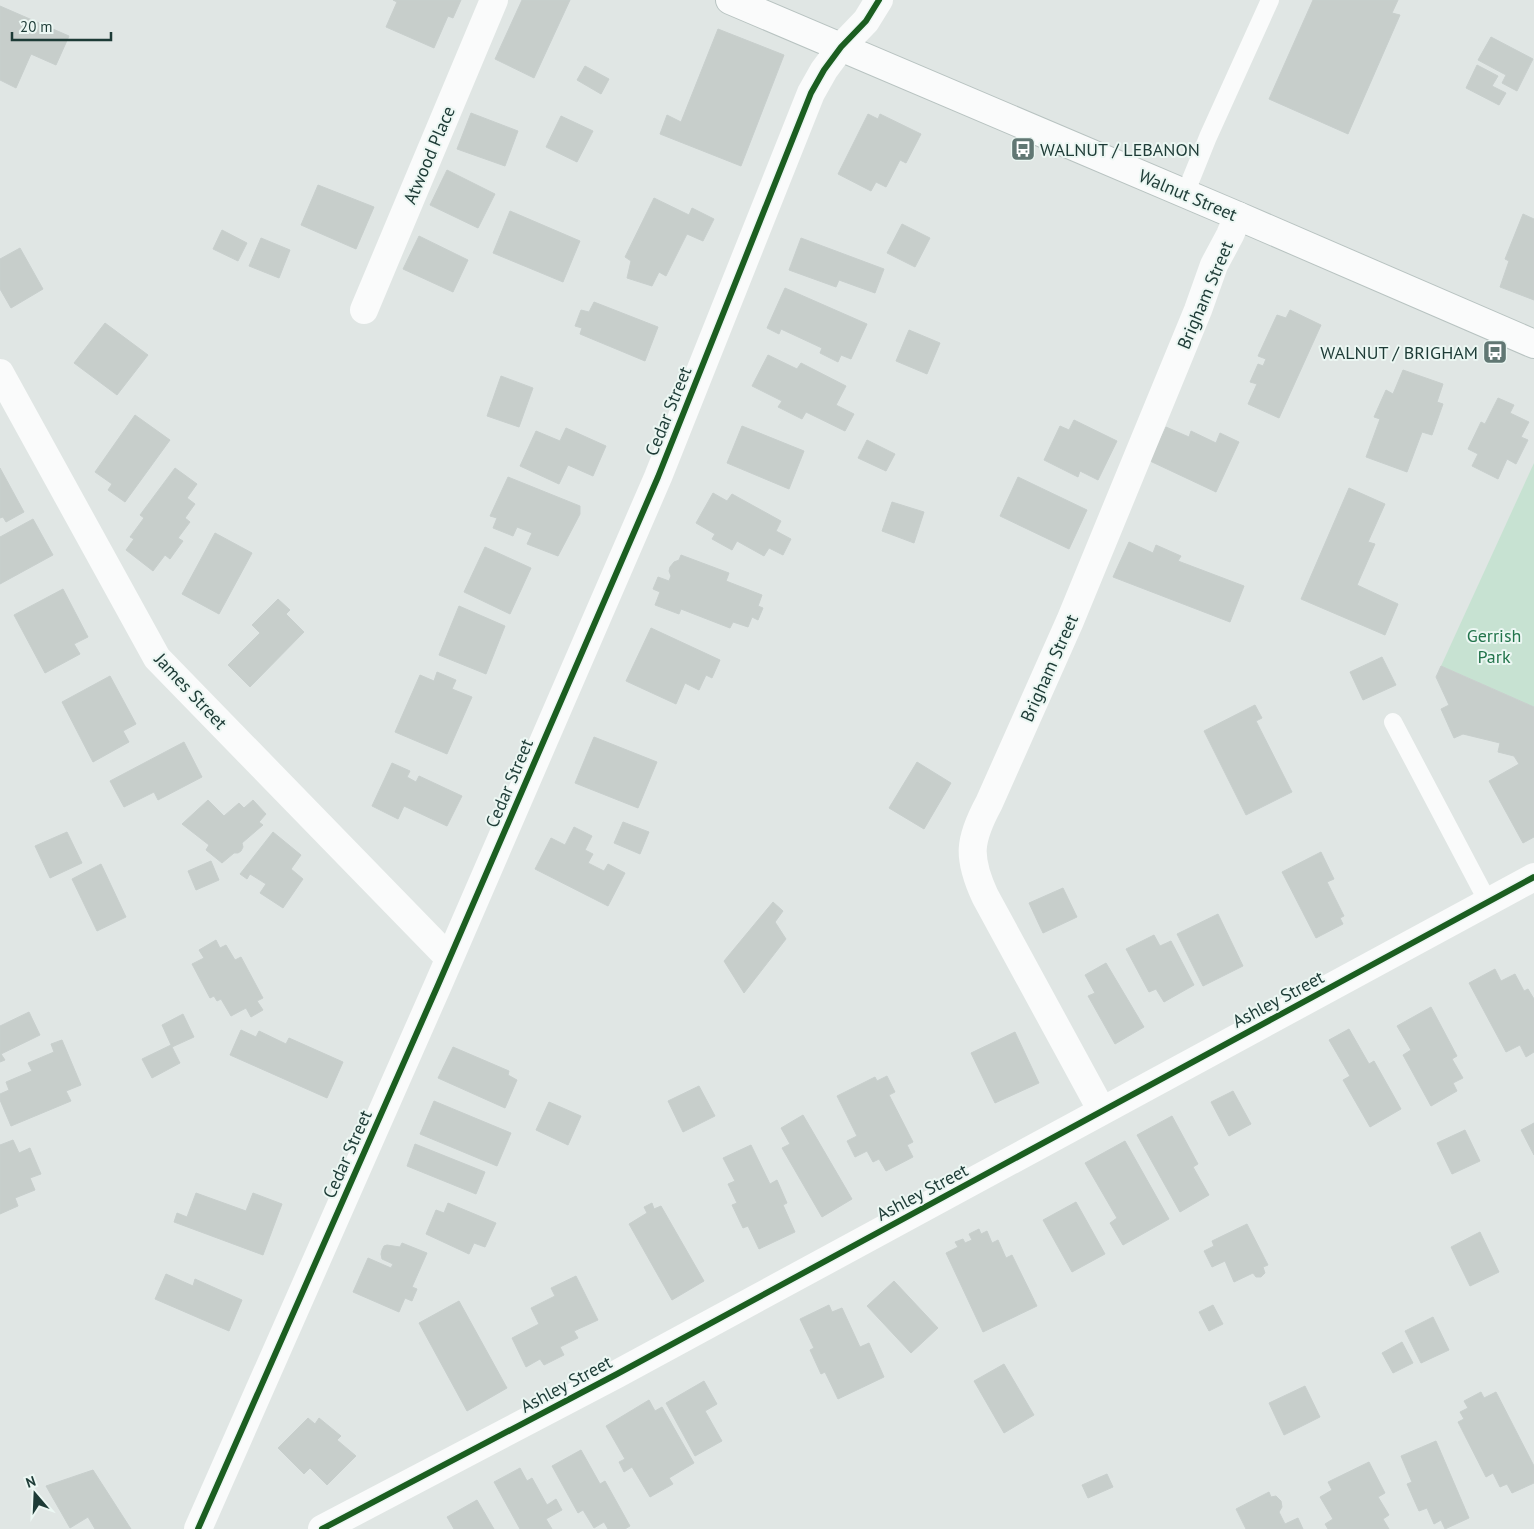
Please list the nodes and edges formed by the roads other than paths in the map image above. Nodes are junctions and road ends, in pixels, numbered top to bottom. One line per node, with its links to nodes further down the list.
1 (494, 0): 8 (street, Atwood Place)
2 (730, 0): 5 (street, Walnut Street)
3 (879, 0): 5 (street, Cedar Street)
4 (1270, 0): 6 (lane)
5 (841, 47): 6 (street, Walnut Street); 14 (street, Cedar Street)
6 (1185, 194): 7 (street, Walnut Street)
7 (1238, 216): 9 (street, Walnut Street); 15 (street, Brigham Street)
8 (364, 310)
9 (1534, 344)
10 (0, 373): 14 (street, James Street)
11 (1393, 722): 13 (lane)
12 (1534, 877): 13 (street, Ashley Street)
13 (1488, 902): 15 (street, Ashley Street)
14 (450, 958): 16 (street, Cedar Street)
15 (1102, 1111): 17 (street, Ashley Street)
16 (198, 1529)
17 (322, 1529)

